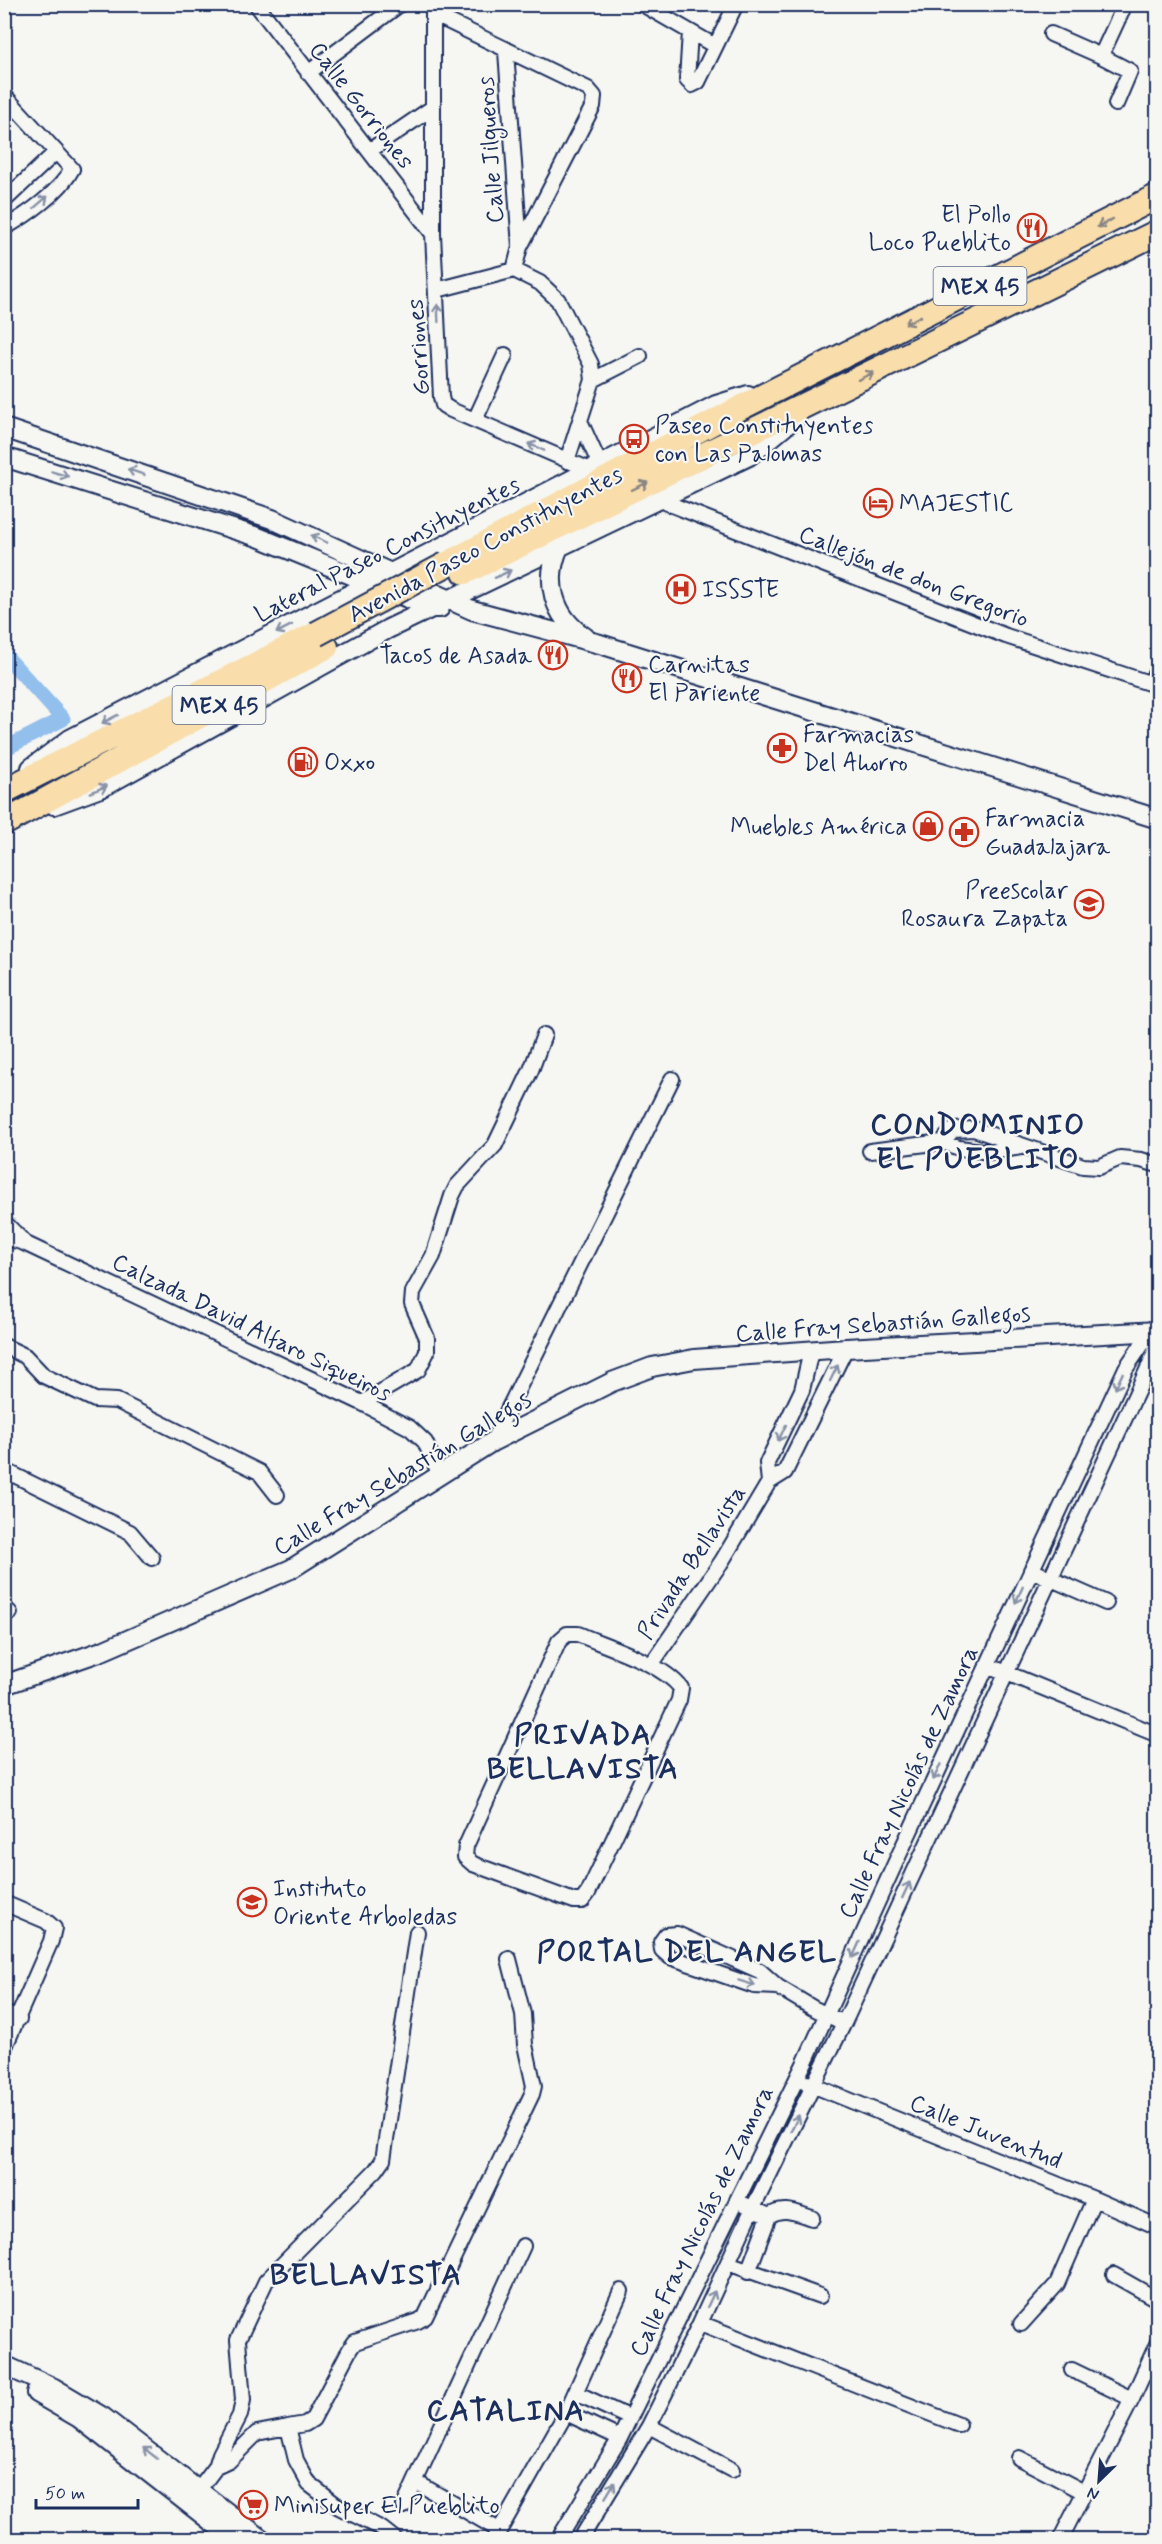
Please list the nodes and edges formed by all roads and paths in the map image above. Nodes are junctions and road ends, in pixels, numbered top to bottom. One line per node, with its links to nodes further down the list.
1 (256, 4): 12 (street, Calle Gorriones)
2 (400, 4): 12 (street)
3 (642, 4): 7 (street)
4 (736, 4): 9 (street)
5 (1125, 4): 11 (street)
6 (433, 9): 10 (street, Calle Jilgueros); 15 (street, Gorriones)
7 (690, 32): 9 (street); 9 (street)
8 (1051, 34): 11 (street)
9 (715, 46)
10 (506, 51): 23 (street, Calle Jilgueros); 23 (street, Calle Jilgueros)
11 (1101, 56): 14 (street)
12 (308, 73): 16 (street, Calle Gorriones)
13 (4, 95): 17 (street)
14 (1116, 104)
15 (432, 108): 16 (street); 22 (street, Gorriones)
16 (369, 151): 22 (street, Calle Gorriones)
17 (56, 152): 19 (street); 20 (street, one-way to 17)
18 (1158, 196): 28 (highway, Avenida Paseo Constituyentes / MEX 45, one-way to 28)
19 (4, 201)
20 (4, 228)
21 (1158, 232): 30 (highway, Avenida Paseo Constituyentes / MEX 45, one-way to 21)
22 (433, 234): 25 (street, Gorriones)
23 (520, 247): 24 (street, Calle Jilgueros)
24 (513, 270): 25 (street); 29 (street)
25 (437, 290): 31 (street, Gorriones, one-way to 25)
26 (505, 355): 31 (street)
27 (640, 356): 29 (street)
28 (804, 376): 36 (street, Lateral Paseo Consituyentes); 53 (highway, Avenida Paseo Constituyentes / MEX 45, bridge)
29 (593, 380): 32 (street)
30 (813, 402): 37 (street); 53 (highway, Avenida Paseo Constituyentes / MEX 45, one-way to 30)
31 (475, 420): 35 (street, Gorriones, one-way to 31)
32 (580, 422): 35 (street); 36 (street)
33 (4, 428): 38 (street, one-way to 33)
34 (4, 457): 39 (street, one-way to 39)
35 (567, 461): 36 (street, Gorriones)
36 (595, 468): 41 (street, Lateral Paseo Consituyentes)
37 (657, 499): 40 (street); 52 (street, Callejón de don Gregorio)
38 (272, 519): 39 (street); 41 (street, one-way to 38)
39 (258, 537): 42 (street)
40 (559, 547): 44 (street, one-way to 40); 49 (street)
41 (392, 572): 42 (street, Lateral Paseo Consituyentes); 44 (street)
42 (373, 583): 43 (street, Lateral Paseo Consituyentes); 45 (street)
43 (345, 597): 47 (street, Lateral Paseo Consituyentes); 48 (street)
44 (450, 599): 45 (street); 46 (street)
45 (432, 608): 46 (street); 48 (street)
46 (472, 610): 49 (street)
47 (313, 614): 50 (street); 54 (street, Lateral Paseo Consituyentes, one-way to 54)
48 (388, 629): 50 (street)
49 (591, 642): 55 (street)
50 (345, 652): 56 (street, one-way to 50)
51 (1158, 669): 52 (street)
52 (1154, 685)
53 (107, 754): 54 (highway, Avenida Paseo Constituyentes / MEX 45); 56 (highway, Avenida Paseo Constituyentes / MEX 45)
54 (4, 790)
55 (1158, 819)
56 (4, 823)
57 (544, 1035): 70 (street)
58 (672, 1079): 71 (street)
59 (942, 1142): 60 (street); 60 (street); 61 (street)
60 (1023, 1147): 62 (street)
61 (870, 1151)
62 (1158, 1165)
63 (4, 1222): 65 (street, Calzada David Alfaro Siqueiros)
64 (4, 1237): 65 (street, Calzada David Alfaro Siqueiros)
65 (24, 1243): 70 (street, Calzada David Alfaro Siqueiros)
66 (1155, 1332): 68 (street, Calle Fray Sebastián Gallegos); 77 (street, Calle Fray Nicolás de Zamora, one-way to 77); 78 (street, Calle Fray Nicolás de Zamora)
67 (4, 1346): 75 (street)
68 (846, 1348): 69 (street, Calle Fray Sebastián Gallegos); 74 (street, Privada Bellavista, one-way to 68)
69 (811, 1351): 71 (street, Calle Fray Sebastián Gallegos); 74 (street, Privada Bellavista, one-way to 74)
70 (362, 1403): 73 (street, Calzada David Alfaro Siqueiros)
71 (492, 1442): 73 (street, Calle Fray Sebastián Gallegos)
72 (4, 1470): 76 (street)
73 (440, 1475): 83 (street, Calle Fray Sebastián Gallegos)
74 (769, 1482): 80 (street, Privada Bellavista)
75 (278, 1495)
76 (152, 1558)
77 (1031, 1570): 78 (street); 81 (street, Calle Fray Nicolás de Zamora, one-way to 81)
78 (1051, 1578): 79 (street); 82 (street, Calle Fray Nicolás de Zamora)
79 (1106, 1603)
80 (651, 1665): 80 (street, Privada Bellavista)
81 (987, 1665): 82 (street); 90 (street, Calle Fray Nicolás de Zamora, one-way to 90)
82 (1007, 1673): 84 (street); 92 (street, Calle Fray Nicolás de Zamora, one-way to 82)
83 (4, 1685)
84 (1158, 1735)
85 (4, 1903): 91 (street)
86 (417, 1932): 126 (street)
87 (509, 1959): 123 (street)
88 (778, 1987): 88 (street, one-way to 88); 90 (street)
89 (4, 2013): 91 (street)
90 (827, 2014): 92 (street); 94 (street, Calle Fray Nicolás de Zamora)
91 (19, 2019): 93 (street)
92 (844, 2023): 95 (street, Calle Fray Nicolás de Zamora)
93 (5, 2046)
94 (796, 2079): 95 (street, Calle Juventud); 97 (street, Calle Fray Nicolás de Zamora)
95 (813, 2086): 96 (street, Calle Juventud); 98 (street, Calle Fray Nicolás de Zamora, one-way to 95)
96 (1094, 2199): 101 (street, Calle Juventud); 110 (street)
97 (736, 2200): 98 (street); 116 (street, Calle Fray Nicolás de Zamora)
98 (753, 2208): 99 (street); 103 (street, Calle Fray Nicolás de Zamora)
99 (769, 2216): 100 (street); 104 (street)
100 (812, 2218)
101 (1158, 2227)
102 (523, 2246): 128 (street)
103 (728, 2263): 104 (street); 109 (street, Calle Fray Nicolás de Zamora, one-way to 103)
104 (748, 2272): 107 (street)
105 (1114, 2275): 108 (street)
106 (621, 2291): 115 (street)
107 (820, 2296)
108 (1158, 2300)
109 (700, 2324): 118 (street, Calle Fray Nicolás de Zamora); 121 (street)
110 (1021, 2324)
111 (1158, 2342): 117 (street)
112 (4, 2365): 130 (street, one-way to 112)
113 (1072, 2370): 117 (street)
114 (4, 2378): 130 (street)
115 (576, 2393): 119 (street); 120 (street)
116 (642, 2393): 118 (street); 120 (street, Calle Fray Nicolás de Zamora)
117 (1132, 2398): 129 (street)
118 (661, 2401): 122 (street, Calle Fray Nicolás de Zamora)
119 (566, 2413): 124 (street); 132 (street)
120 (630, 2418): 124 (street, Calle Fray Nicolás de Zamora)
121 (959, 2425)
122 (648, 2426): 127 (street); 137 (street, Calle Fray Nicolás de Zamora, one-way to 122)
123 (288, 2427): 126 (street); 135 (street)
124 (620, 2438): 136 (street, Calle Fray Nicolás de Zamora)
125 (1019, 2458): 129 (street)
126 (216, 2467): 130 (street)
127 (732, 2470)
128 (416, 2482): 131 (street); 132 (street)
129 (1084, 2492): 138 (street)
130 (193, 2498): 133 (street); 134 (street)
131 (404, 2506)
132 (496, 2535)
133 (235, 2540)
134 (263, 2540)
135 (396, 2540)
136 (558, 2540)
137 (580, 2540)
138 (1060, 2540)

